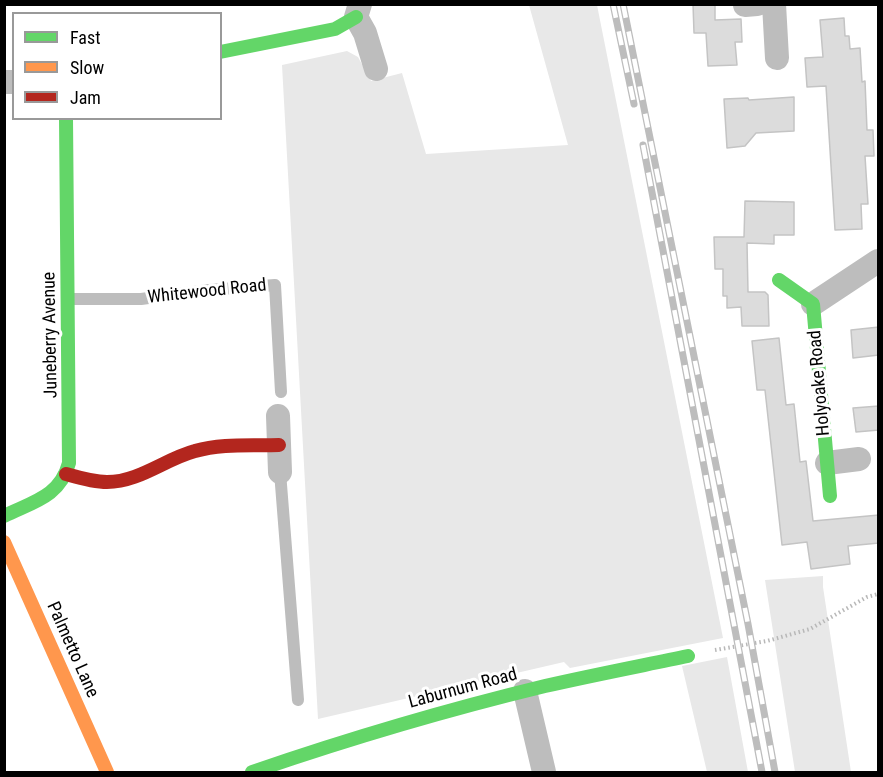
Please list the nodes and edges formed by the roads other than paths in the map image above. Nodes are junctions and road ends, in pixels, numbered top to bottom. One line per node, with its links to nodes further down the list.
1 (757, 4): 3 (street)
2 (774, 4): 6 (street)
3 (744, 5)
4 (358, 10): 5 (street); 7 (street)
5 (222, 52)
6 (777, 58)
7 (376, 69)
8 (66, 120): 11 (street, Juneberry Avenue)
9 (879, 261): 12 (street, Holyoake Road)
10 (779, 280): 12 (street, Holyoake Road)
11 (68, 299): 13 (lane, Whitewood Road); 19 (street, Juneberry Avenue)
12 (813, 304): 17 (street, Holyoake Road)
13 (281, 392)
14 (278, 416): 15 (street)
15 (279, 445): 18 (street); 19 (street)
16 (859, 459): 17 (street, Holyoake Road)
17 (827, 462): 20 (street, Holyoake Road)
18 (280, 472): 25 (lane)
19 (66, 474): 21 (street)
20 (830, 496)
21 (4, 516)
22 (4, 542): 26 (street, Palmetto Lane)
23 (688, 656): 24 (street, Laburnum Road)
24 (525, 691): 27 (street, Laburnum Road); 28 (street)
25 (298, 699)
26 (107, 772)
27 (252, 772)
28 (544, 772)

